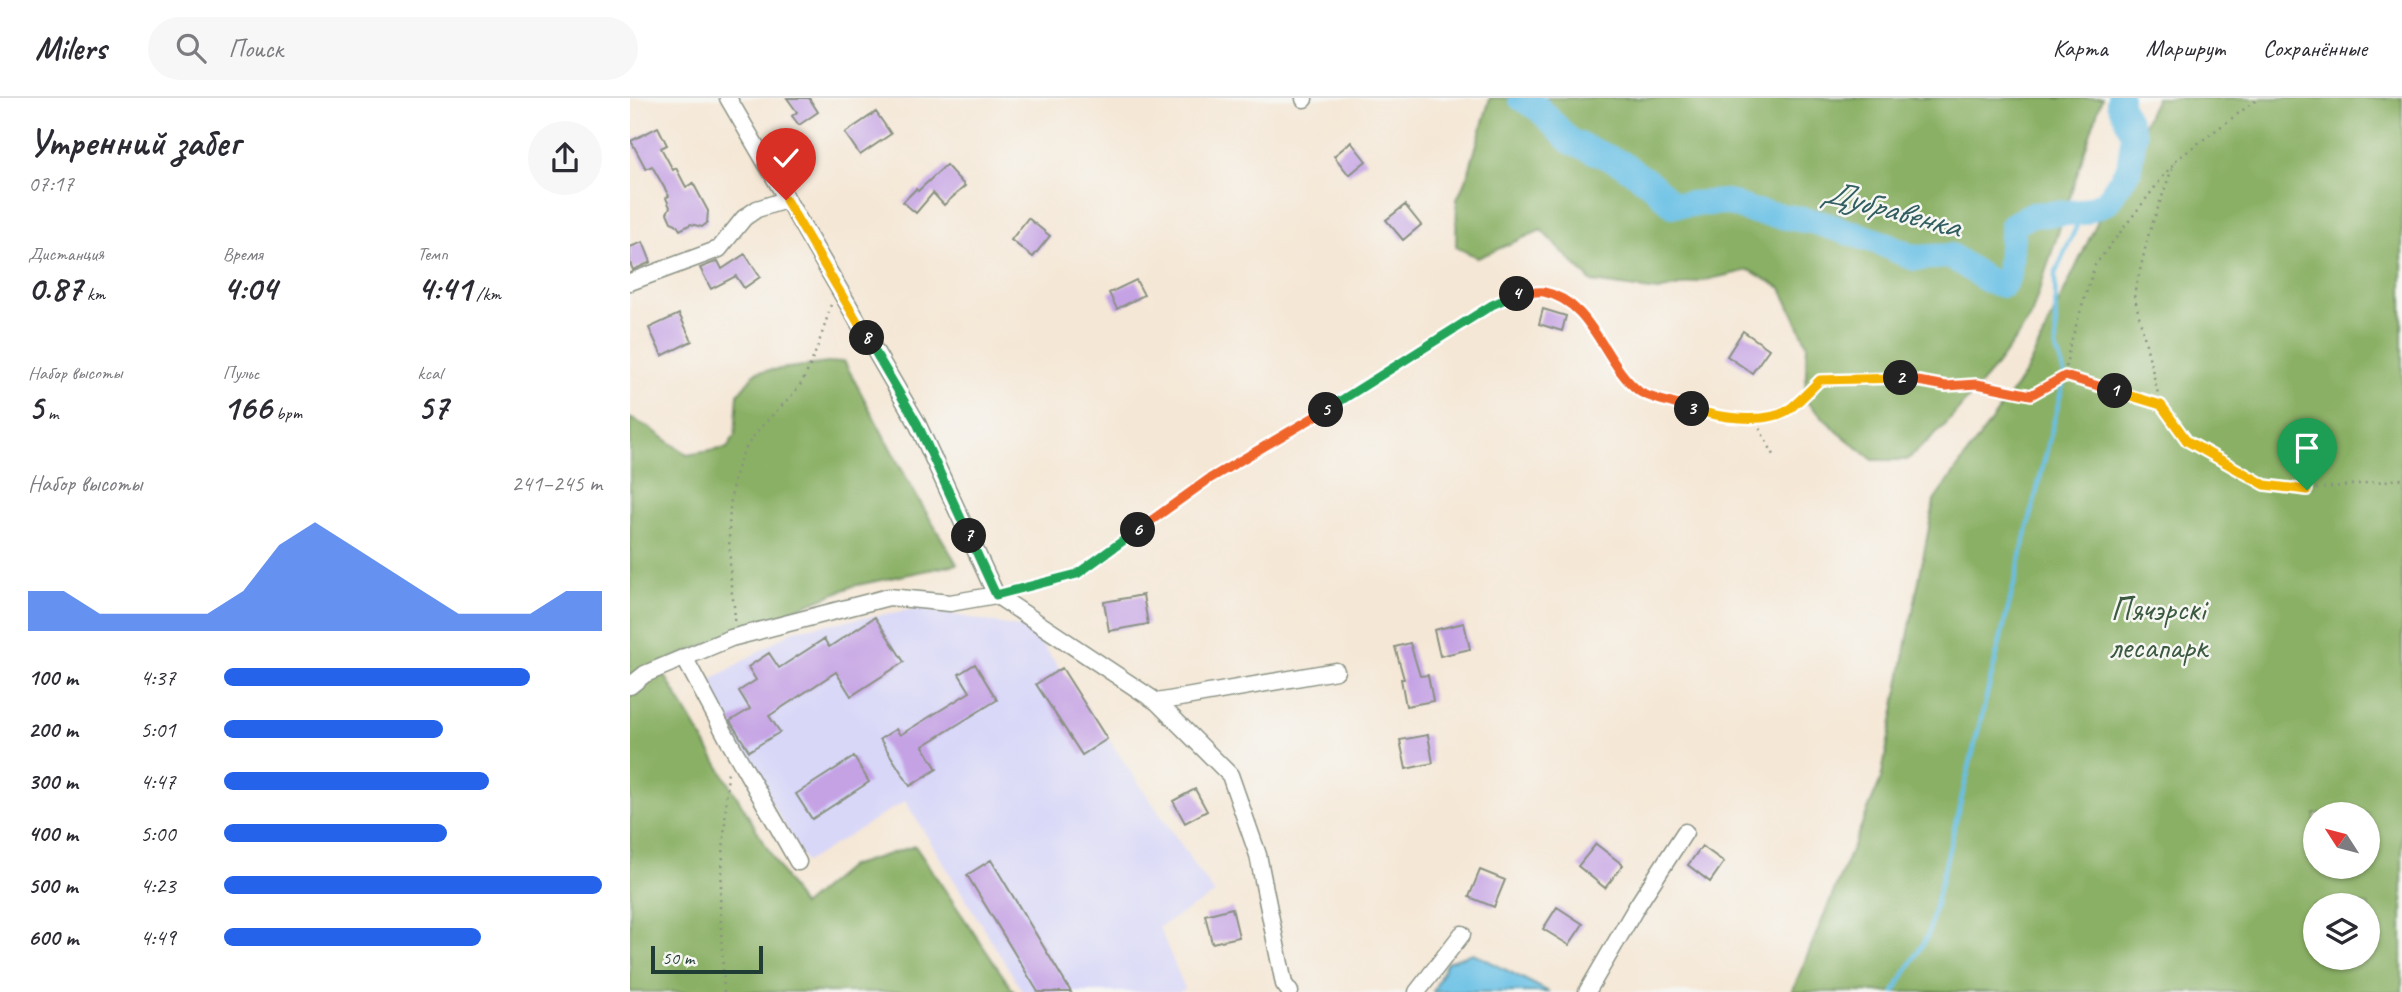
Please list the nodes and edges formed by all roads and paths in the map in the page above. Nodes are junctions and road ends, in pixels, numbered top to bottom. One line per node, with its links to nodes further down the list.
1 (728, 98): 4 (street)
2 (2259, 98): 3 (path)
3 (2176, 160): 7 (path); 8 (path)
4 (786, 200): 5 (street); 6 (street)
5 (630, 282)
6 (835, 283): 12 (street); 13 (path)
7 (2065, 376): 8 (path); 9 (path)
8 (2161, 405): 11 (path)
9 (1754, 419): 10 (path); 12 (path)
10 (1774, 455)
11 (2402, 479)
12 (996, 595): 13 (street); 17 (street)
13 (730, 638): 14 (street)
14 (684, 657): 16 (street); 20 (street)
15 (1336, 671): 17 (street)
16 (630, 686)
17 (1157, 702): 23 (street)
18 (728, 770): 22 (path)
19 (1685, 832): 25 (street)
20 (798, 862)
21 (1462, 934): 24 (street)
22 (724, 992)
23 (1290, 992)
24 (1417, 992)
25 (1587, 992)

